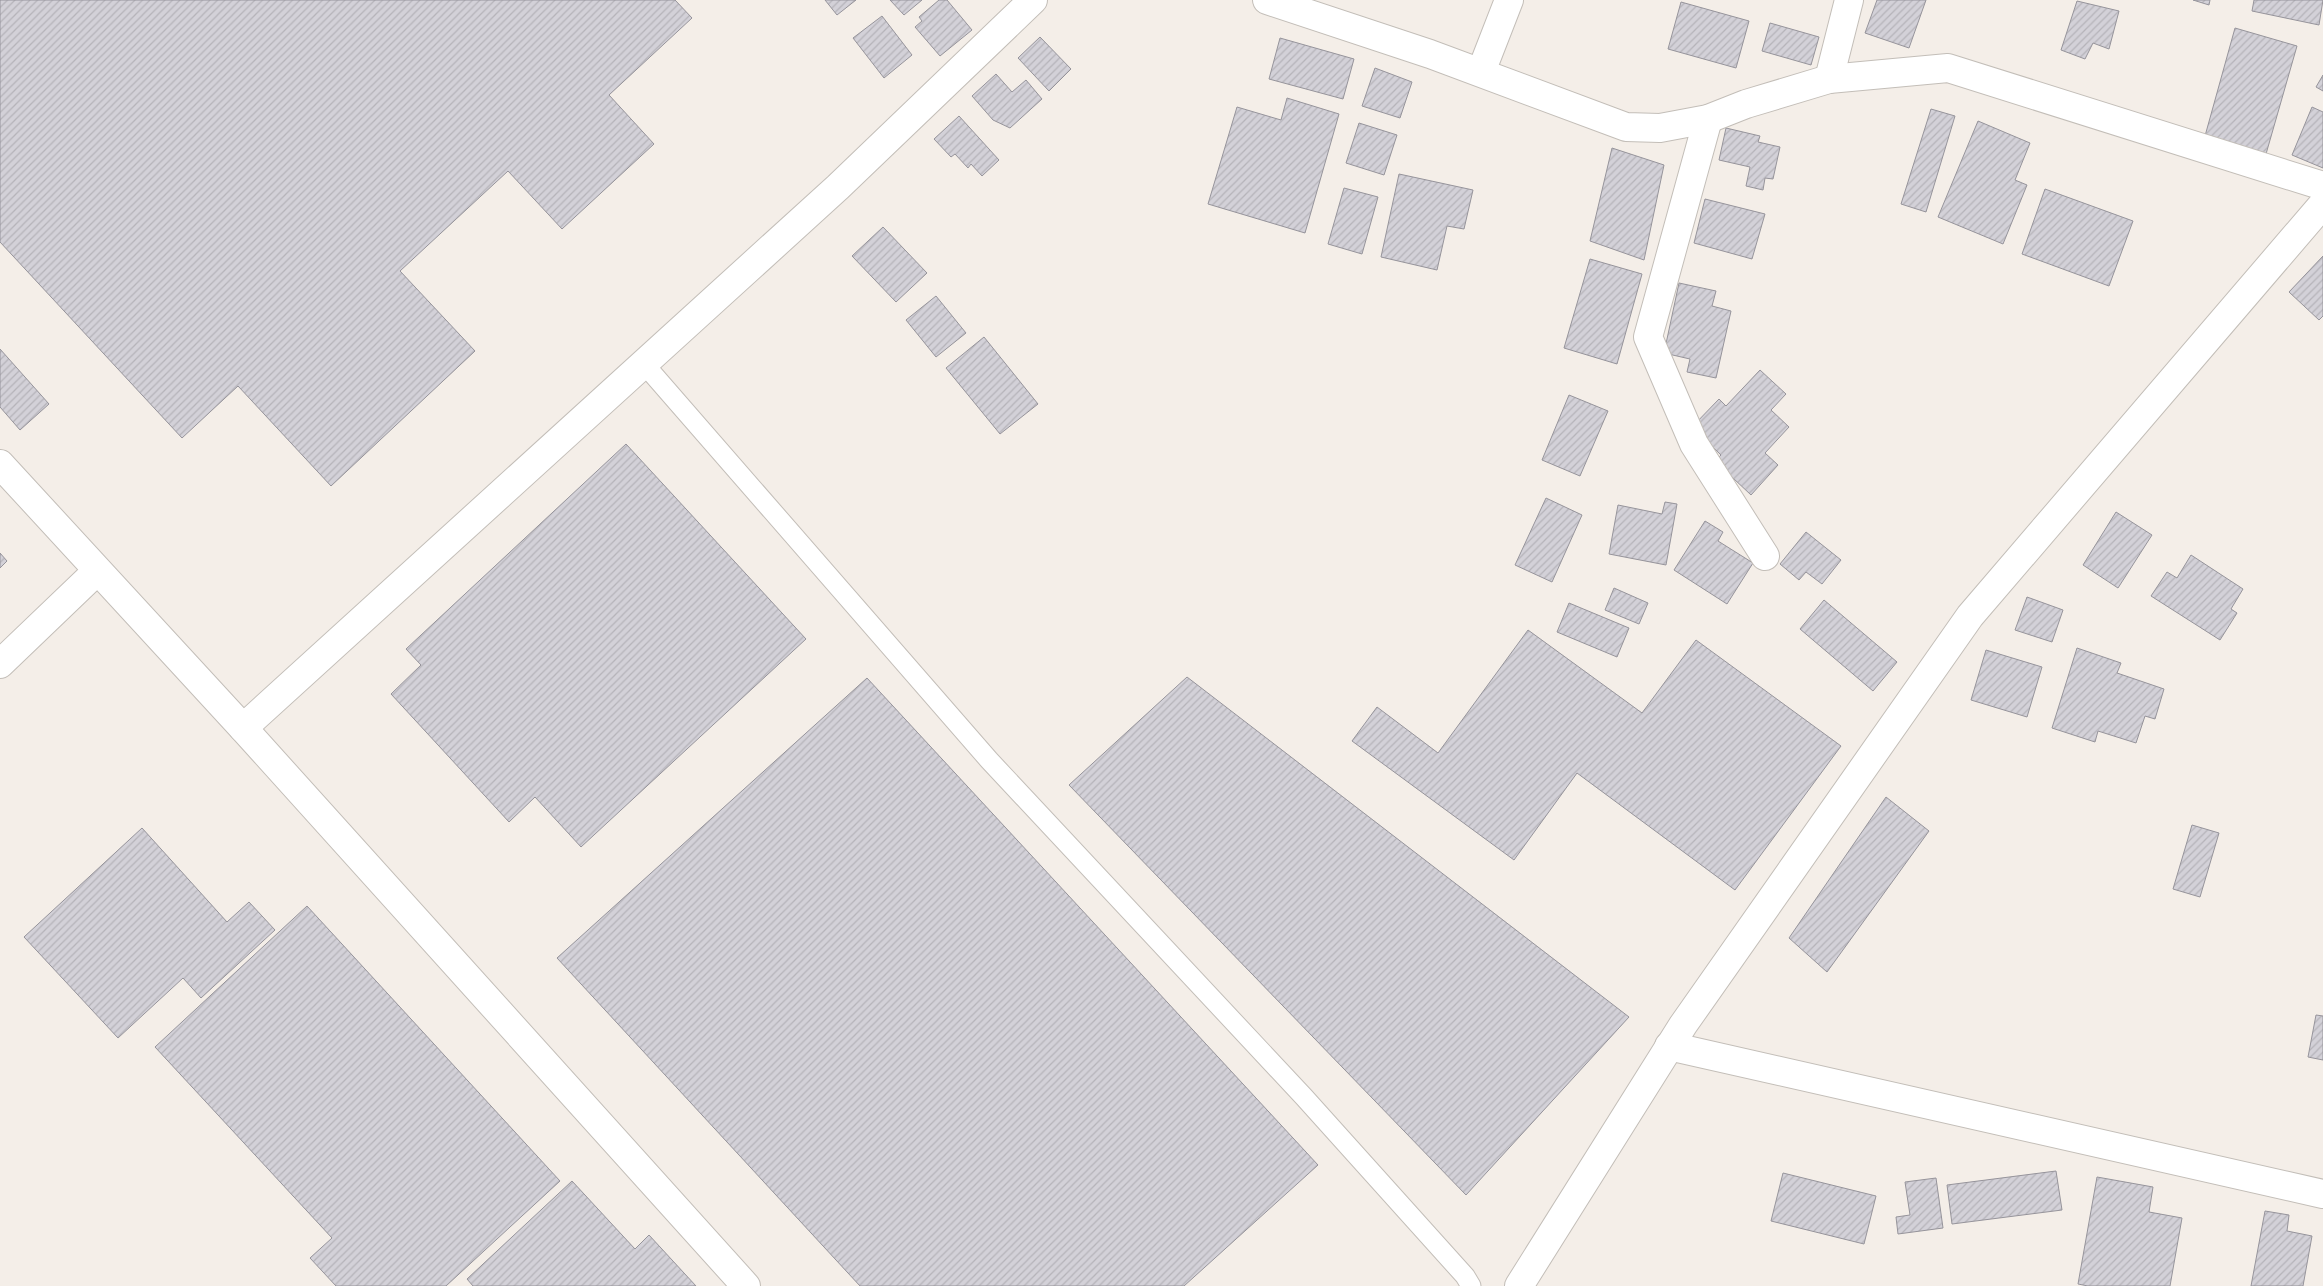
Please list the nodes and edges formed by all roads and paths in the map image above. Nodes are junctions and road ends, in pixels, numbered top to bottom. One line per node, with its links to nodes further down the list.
1 (1033, 0): 10 (street)
2 (1267, 0): 5 (street)
3 (1509, 0): 5 (street)
4 (1850, 0): 6 (street)
5 (1481, 72): 7 (street)
6 (1829, 79): 7 (street); 8 (street)
7 (1708, 119): 12 (street)
8 (2323, 186)
9 (2323, 204): 16 (street)
10 (645, 365): 15 (street); 19 (lane)
11 (0, 464): 13 (street)
12 (1765, 556)
13 (97, 571): 14 (street); 15 (street)
14 (0, 664)
15 (243, 728): 18 (street)
16 (1669, 1046): 17 (street); 20 (street)
17 (2323, 1194)
18 (746, 1286)
19 (1471, 1286)
20 (1519, 1286)

